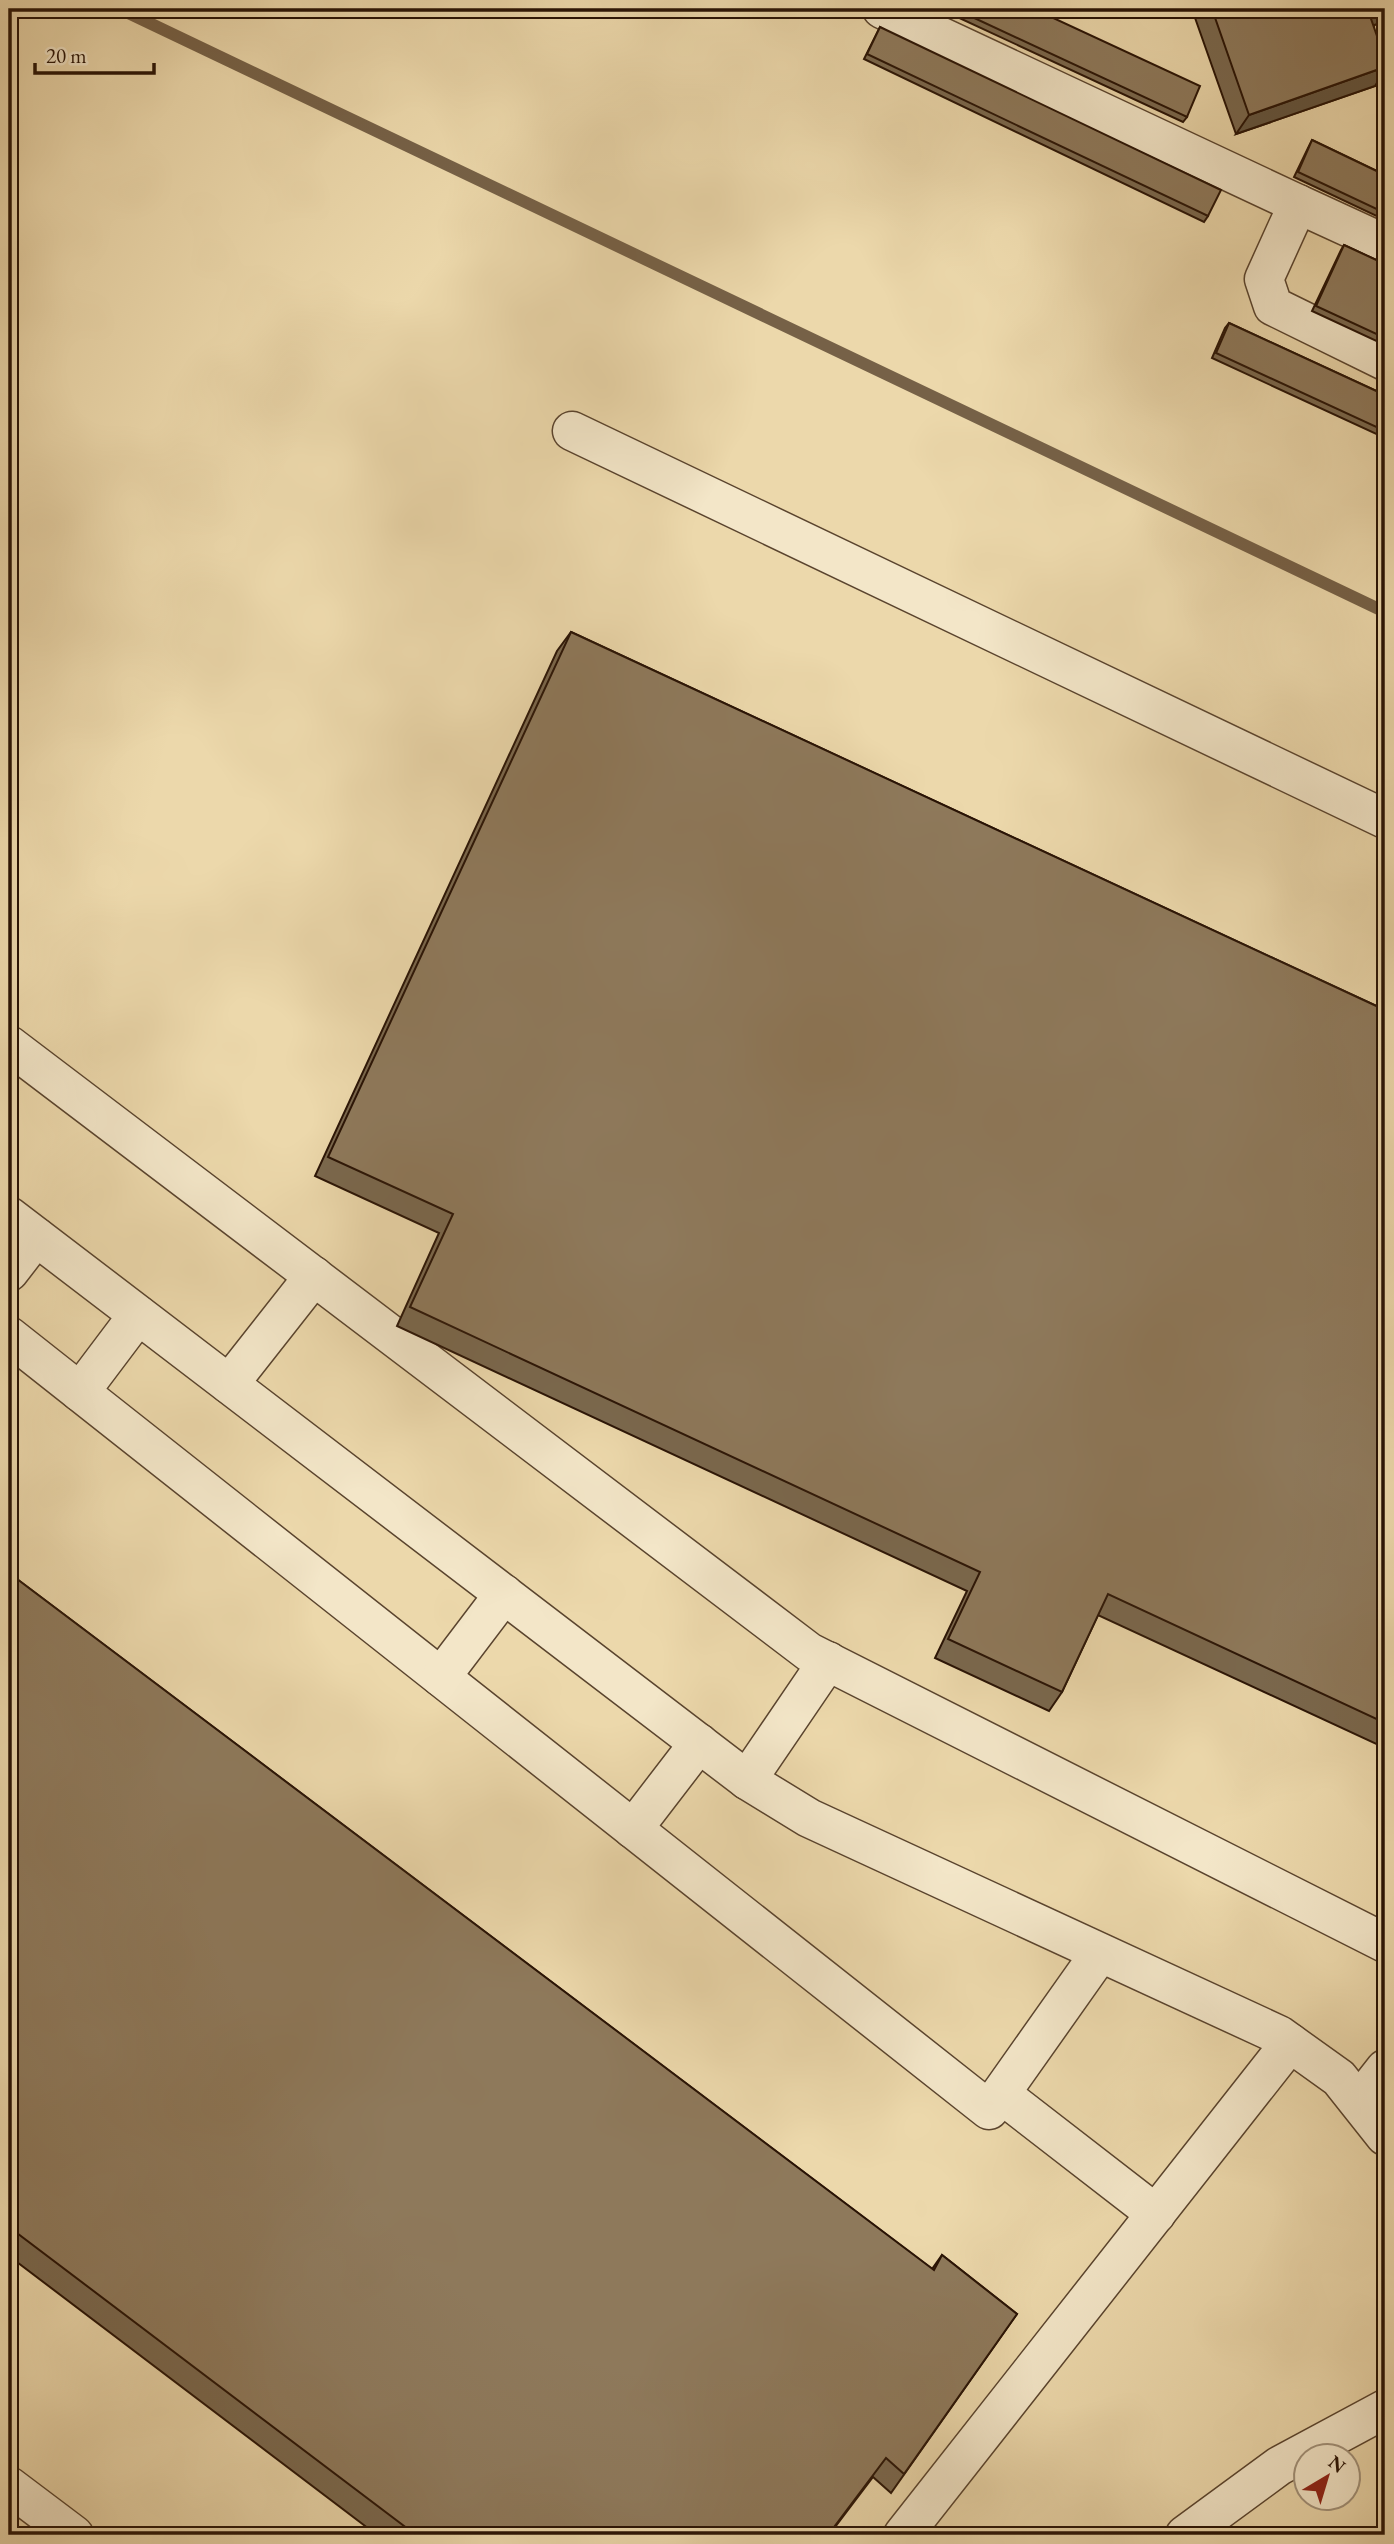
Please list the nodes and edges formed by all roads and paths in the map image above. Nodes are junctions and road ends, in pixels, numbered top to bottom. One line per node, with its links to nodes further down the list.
1 (882, 9): 2 (street)
2 (1298, 204): 3 (street); 4 (street)
3 (1385, 244)
4 (1385, 361)
5 (572, 431): 6 (street)
6 (1385, 819)
7 (9, 1045): 10 (street)
8 (22, 1226): 9 (street); 11 (street)
9 (9, 1272)
10 (314, 1276): 13 (street); 16 (street)
11 (138, 1315): 13 (street); 14 (street)
12 (9, 1335): 14 (street)
13 (229, 1384): 15 (street)
14 (80, 1392): 17 (street)
15 (504, 1594): 17 (street); 18 (street)
16 (828, 1661): 19 (street); 21 (street)
17 (441, 1677): 20 (street)
18 (699, 1743): 19 (street); 20 (street)
19 (747, 1780): 22 (street)
20 (633, 1829): 25 (street)
21 (1385, 1943)
22 (1100, 1952): 23 (street); 25 (street)
23 (1290, 2043): 26 (street); 28 (street)
24 (1385, 2070): 26 (street)
25 (1001, 2094): 28 (street)
26 (1359, 2102): 27 (street)
27 (1385, 2136)
28 (1156, 2214): 33 (street)
29 (1385, 2409): 31 (street)
30 (9, 2486): 32 (street)
31 (1199, 2531)
32 (75, 2535)
33 (903, 2535)

